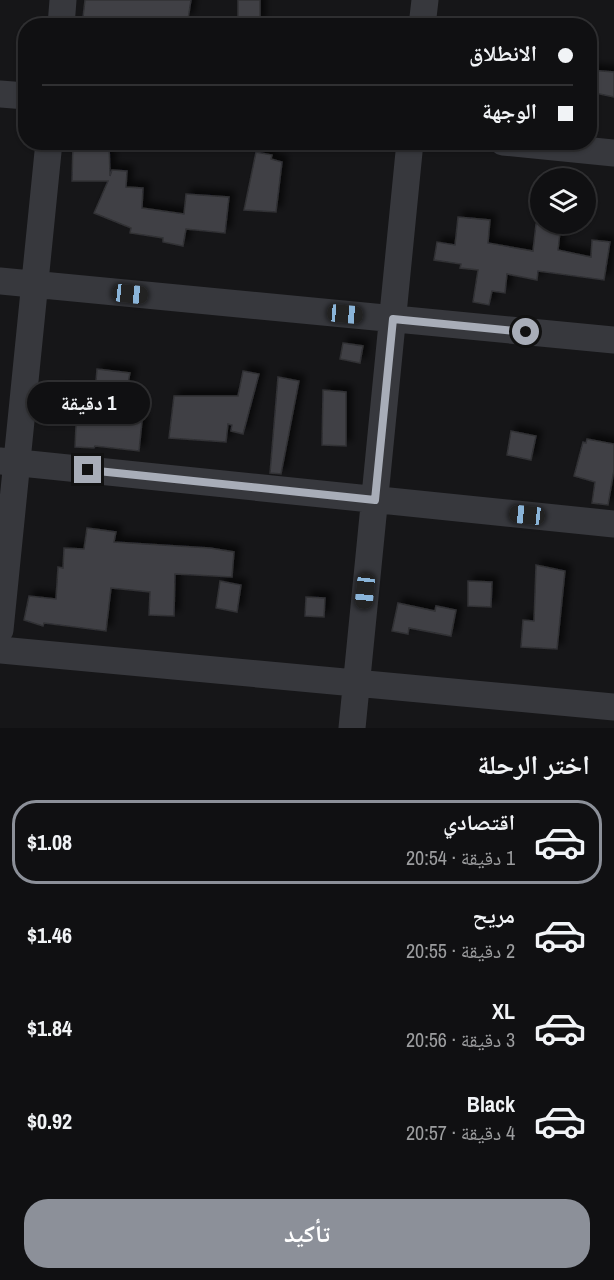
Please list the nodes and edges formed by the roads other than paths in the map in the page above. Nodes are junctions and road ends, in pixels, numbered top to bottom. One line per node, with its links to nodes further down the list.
1 (63, 0): 3 (street)
2 (425, 0): 4 (street)
3 (62, 18)
4 (423, 18)
5 (0, 94): 6 (street)
6 (18, 95)
7 (48, 150): 12 (street)
8 (410, 150): 13 (street)
9 (584, 150): 10 (street)
10 (614, 153)
11 (0, 281): 12 (street)
12 (35, 284): 13 (street); 15 (street)
13 (393, 319): 14 (street); 16 (street)
14 (614, 340)
15 (8, 462): 16 (street); 18 (street)
16 (375, 500): 17 (street); 20 (street)
17 (614, 524)
18 (0, 630)
19 (0, 650): 20 (street)
20 (356, 683): 21 (street); 22 (street)
21 (614, 707)
22 (352, 728)

